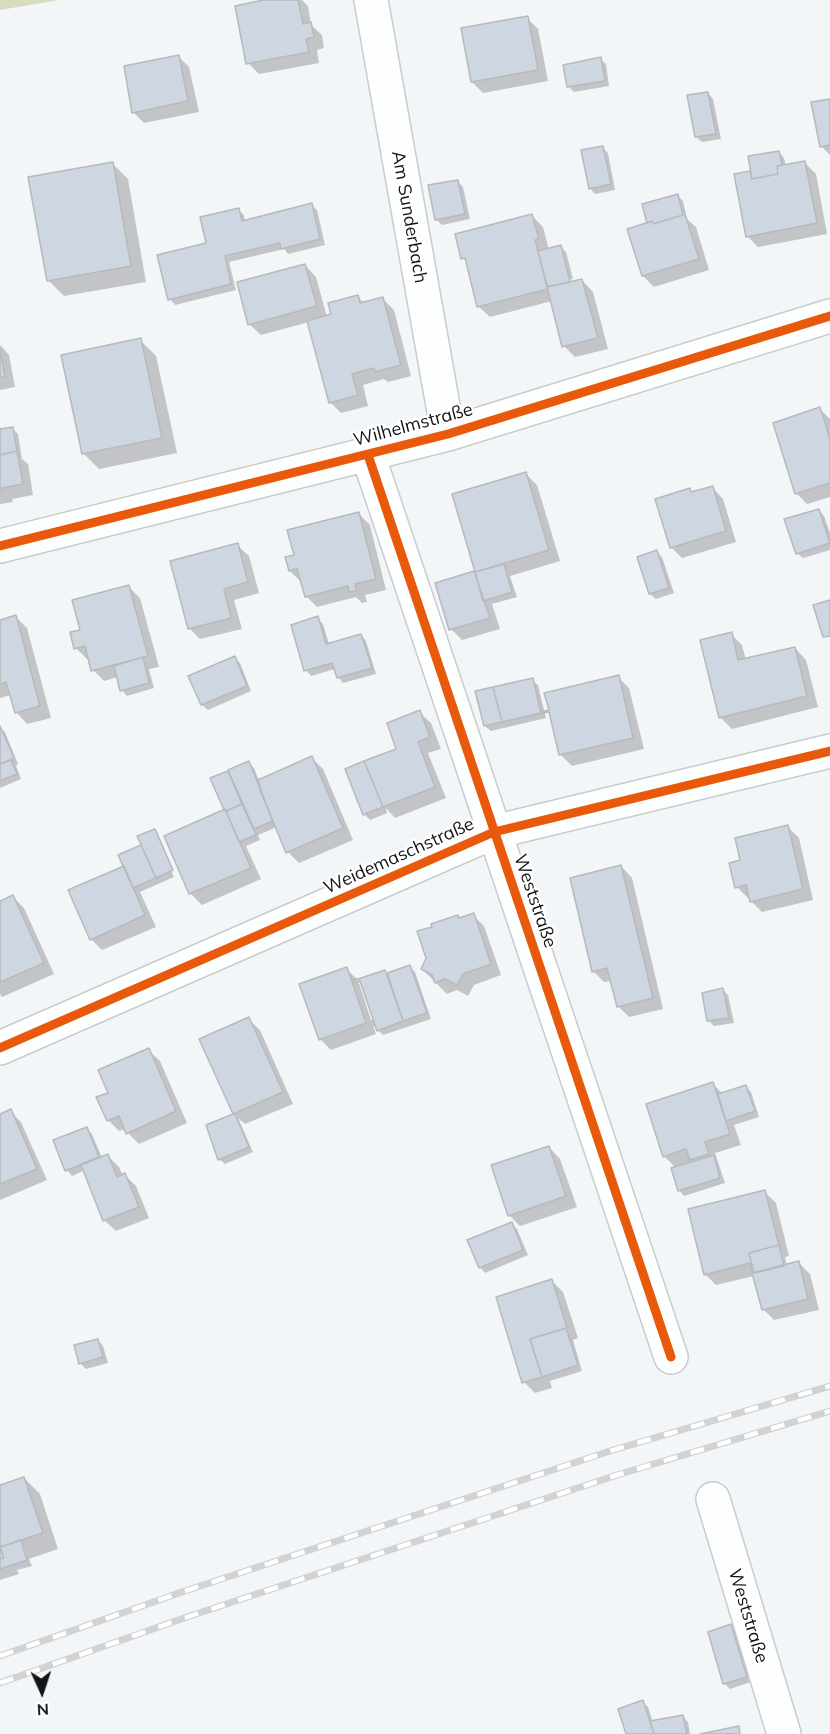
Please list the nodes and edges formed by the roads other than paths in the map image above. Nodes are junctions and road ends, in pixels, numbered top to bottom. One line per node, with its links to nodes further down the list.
1 (371, 0): 3 (street, Am Sunderbach)
2 (830, 316): 3 (street, Wilhelmstraße)
3 (448, 434): 4 (street, Wilhelmstraße)
4 (368, 455): 5 (street, Wilhelmstraße); 7 (street, Weststraße)
5 (0, 546)
6 (830, 751): 7 (street, Weidemaschstraße)
7 (494, 832): 8 (street, Weidemaschstraße); 9 (street, Weststraße)
8 (0, 1048)
9 (671, 1357)
10 (713, 1499): 11 (street, Weststraße)
11 (784, 1734)

